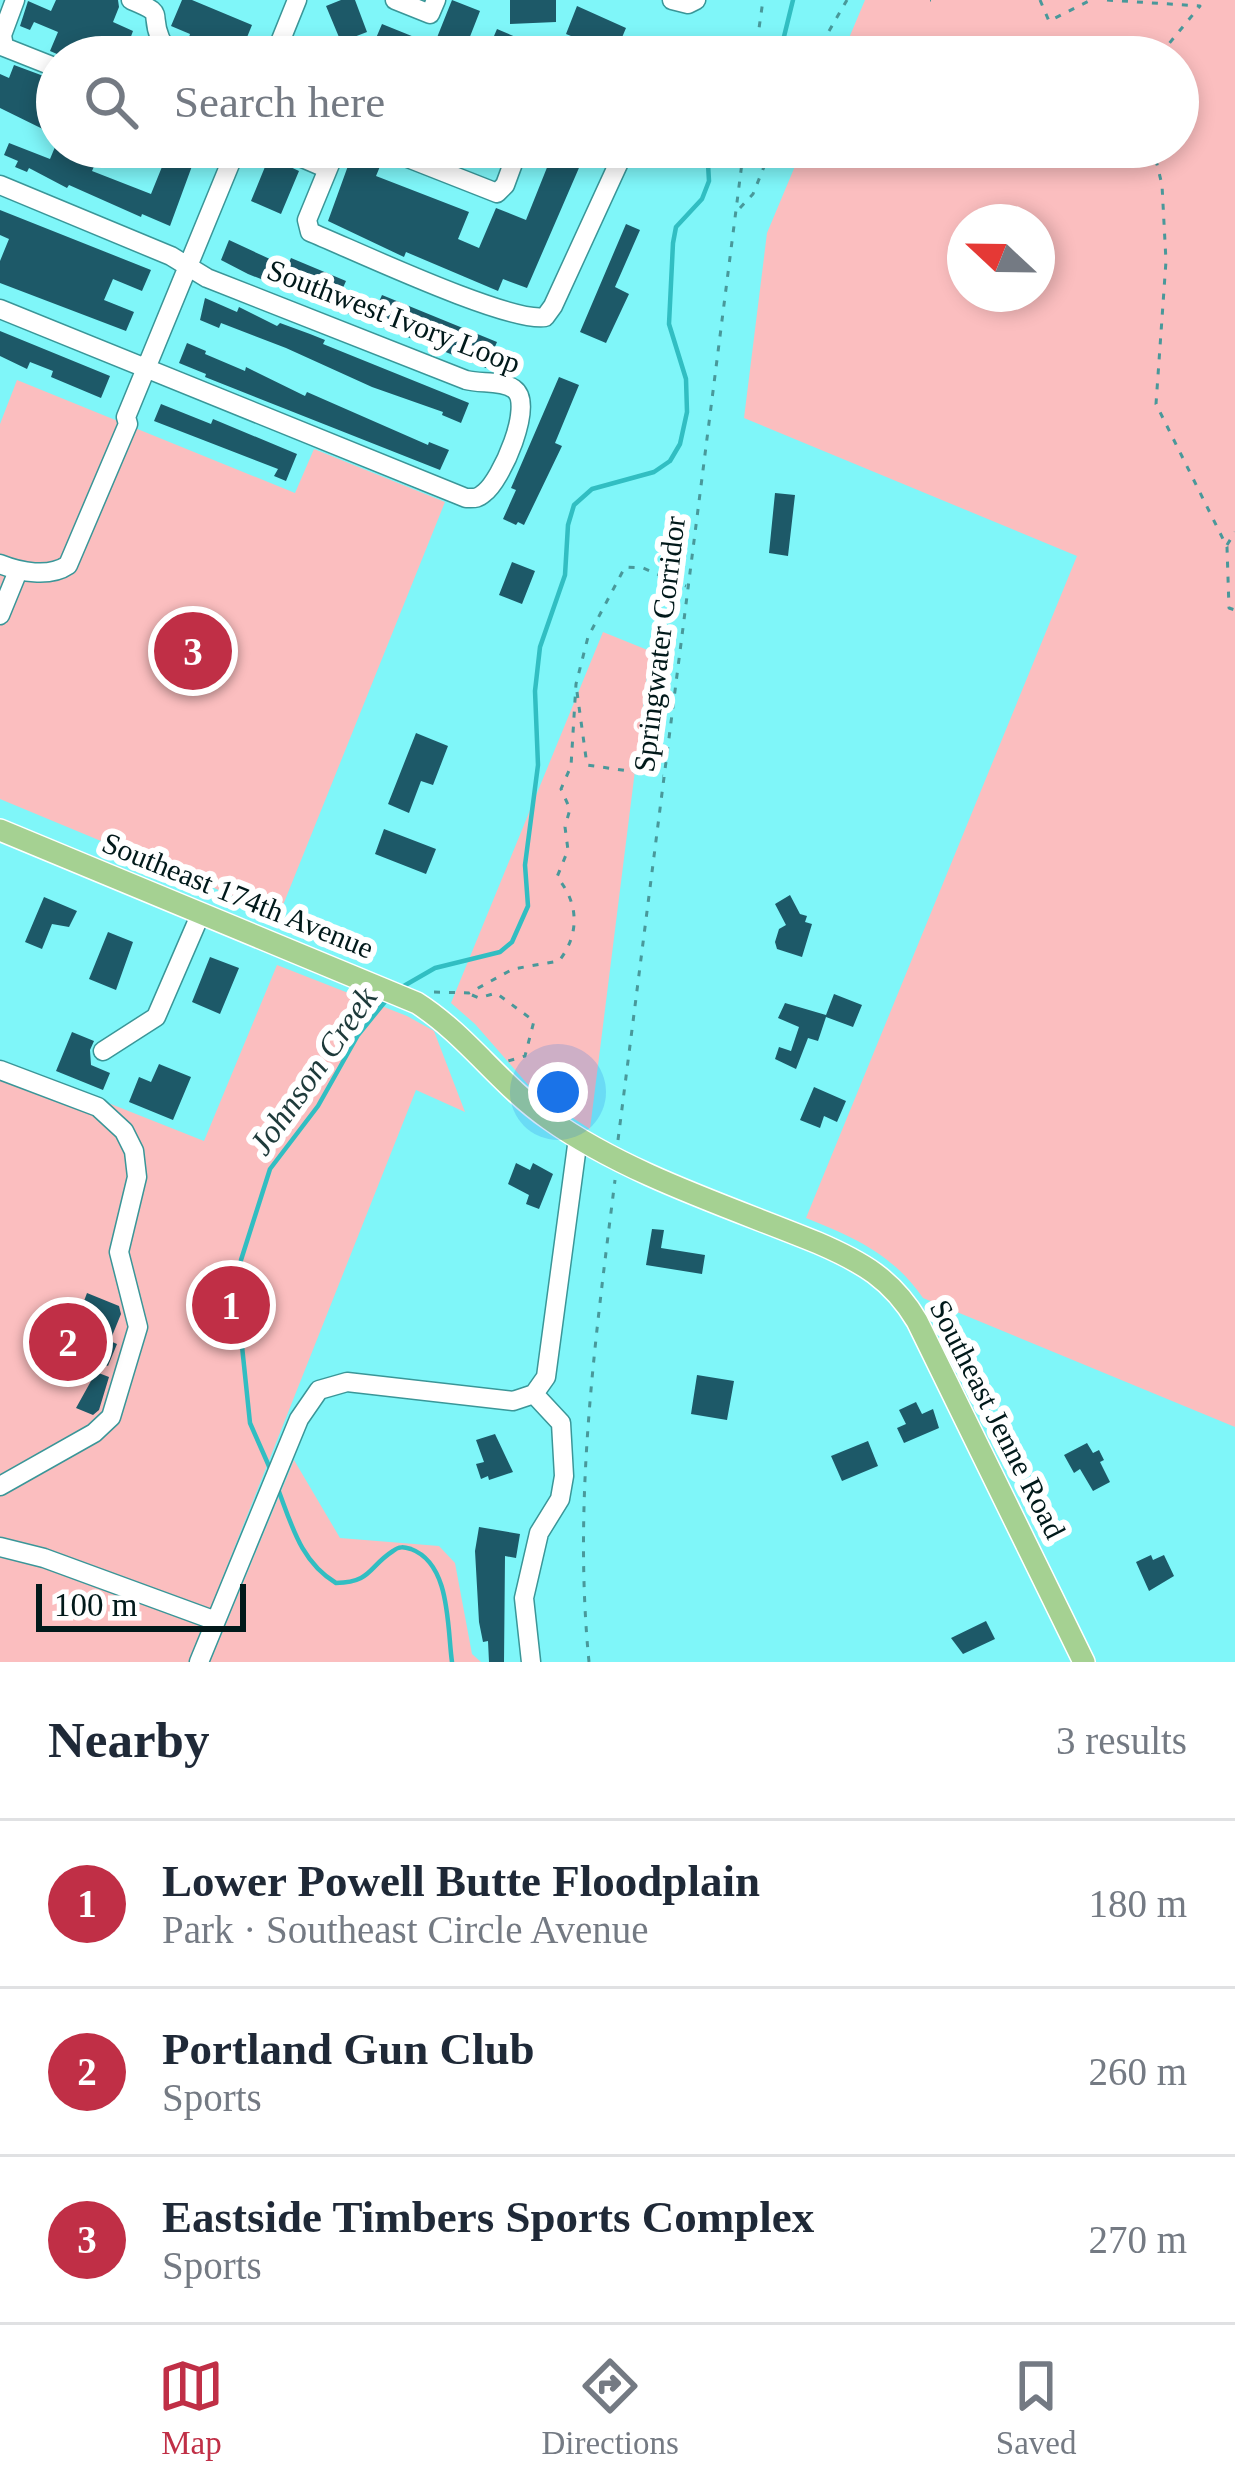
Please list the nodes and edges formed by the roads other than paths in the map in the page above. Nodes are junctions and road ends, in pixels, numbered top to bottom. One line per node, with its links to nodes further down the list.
1 (15, 0): 10 (street)
2 (130, 0): 8 (street)
3 (297, 0): 9 (street)
4 (395, 0): 5 (street)
5 (436, 0)
6 (672, 0): 7 (street)
7 (696, 0)
8 (159, 36)
9 (282, 36)
10 (2, 47): 11 (street)
11 (36, 60)
12 (228, 168): 18 (street)
13 (433, 168): 14 (street)
14 (511, 168)
15 (616, 168): 16 (street)
16 (328, 169)
17 (0, 185): 18 (street, Southwest Ivory Loop)
18 (188, 266): 20 (street); 20 (street, Southwest Ivory Loop)
19 (0, 309): 20 (street, Southwest Ivory Loop)
20 (146, 369): 21 (street)
21 (9, 568): 22 (street)
22 (0, 615)
23 (0, 830): 24 (main road, Southeast 174th Avenue)
24 (201, 913): 25 (street); 27 (main road, Southeast 174th Avenue)
25 (103, 1051)
26 (0, 1070): 30 (street)
27 (578, 1138): 28 (main road, Southeast 174th Avenue); 29 (street)
28 (617, 1157): 35 (main road, Southeast Jenne Road)
29 (534, 1394): 32 (street); 34 (street)
30 (0, 1486)
31 (0, 1547): 32 (street)
32 (216, 1622): 33 (street)
33 (199, 1662)
34 (530, 1662)
35 (1084, 1662)

